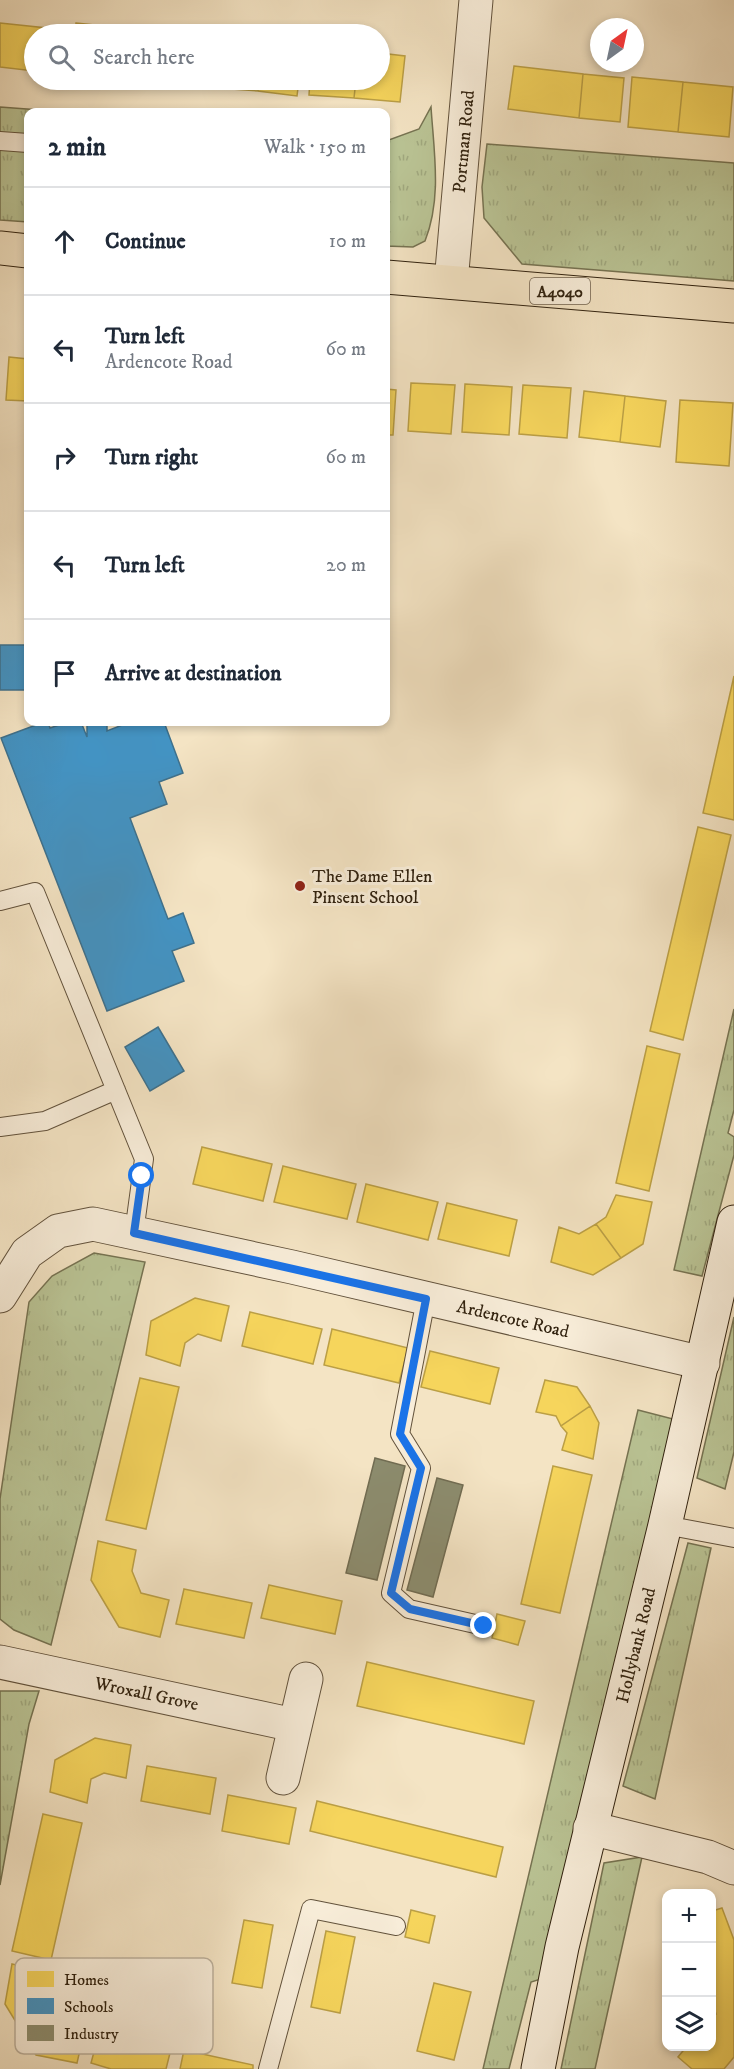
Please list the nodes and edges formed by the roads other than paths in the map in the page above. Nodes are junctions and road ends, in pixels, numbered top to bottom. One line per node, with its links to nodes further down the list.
1 (476, 0): 7 (street, Portman Road)
2 (0, 141): 3 (lane)
3 (24, 143)
4 (0, 248): 5 (main road)
5 (24, 250)
6 (390, 277): 7 (main road, A4040)
7 (451, 282): 8 (main road, A4040)
8 (734, 306)
9 (0, 901): 10 (lane)
10 (116, 1090): 11 (lane); 13 (lane)
11 (0, 1128)
12 (734, 1222): 16 (street, Hollybank Road)
13 (134, 1233): 14 (street, Ardencote Road); 15 (street, Ardencote Road)
14 (0, 1296)
15 (426, 1299): 16 (street, Ardencote Road); 19 (lane)
16 (703, 1363): 17 (street, Hollybank Road)
17 (666, 1526): 18 (lane); 24 (street, Hollybank Road)
18 (734, 1538)
19 (484, 1626)
20 (0, 1662): 22 (street, Wroxall Grove)
21 (306, 1679): 22 (street)
22 (294, 1725): 23 (street)
23 (283, 1778)
24 (590, 1828): 25 (street); 28 (street, Hollybank Road)
25 (734, 1868)
26 (396, 1926): 27 (lane)
27 (268, 2069)
28 (538, 2069)

